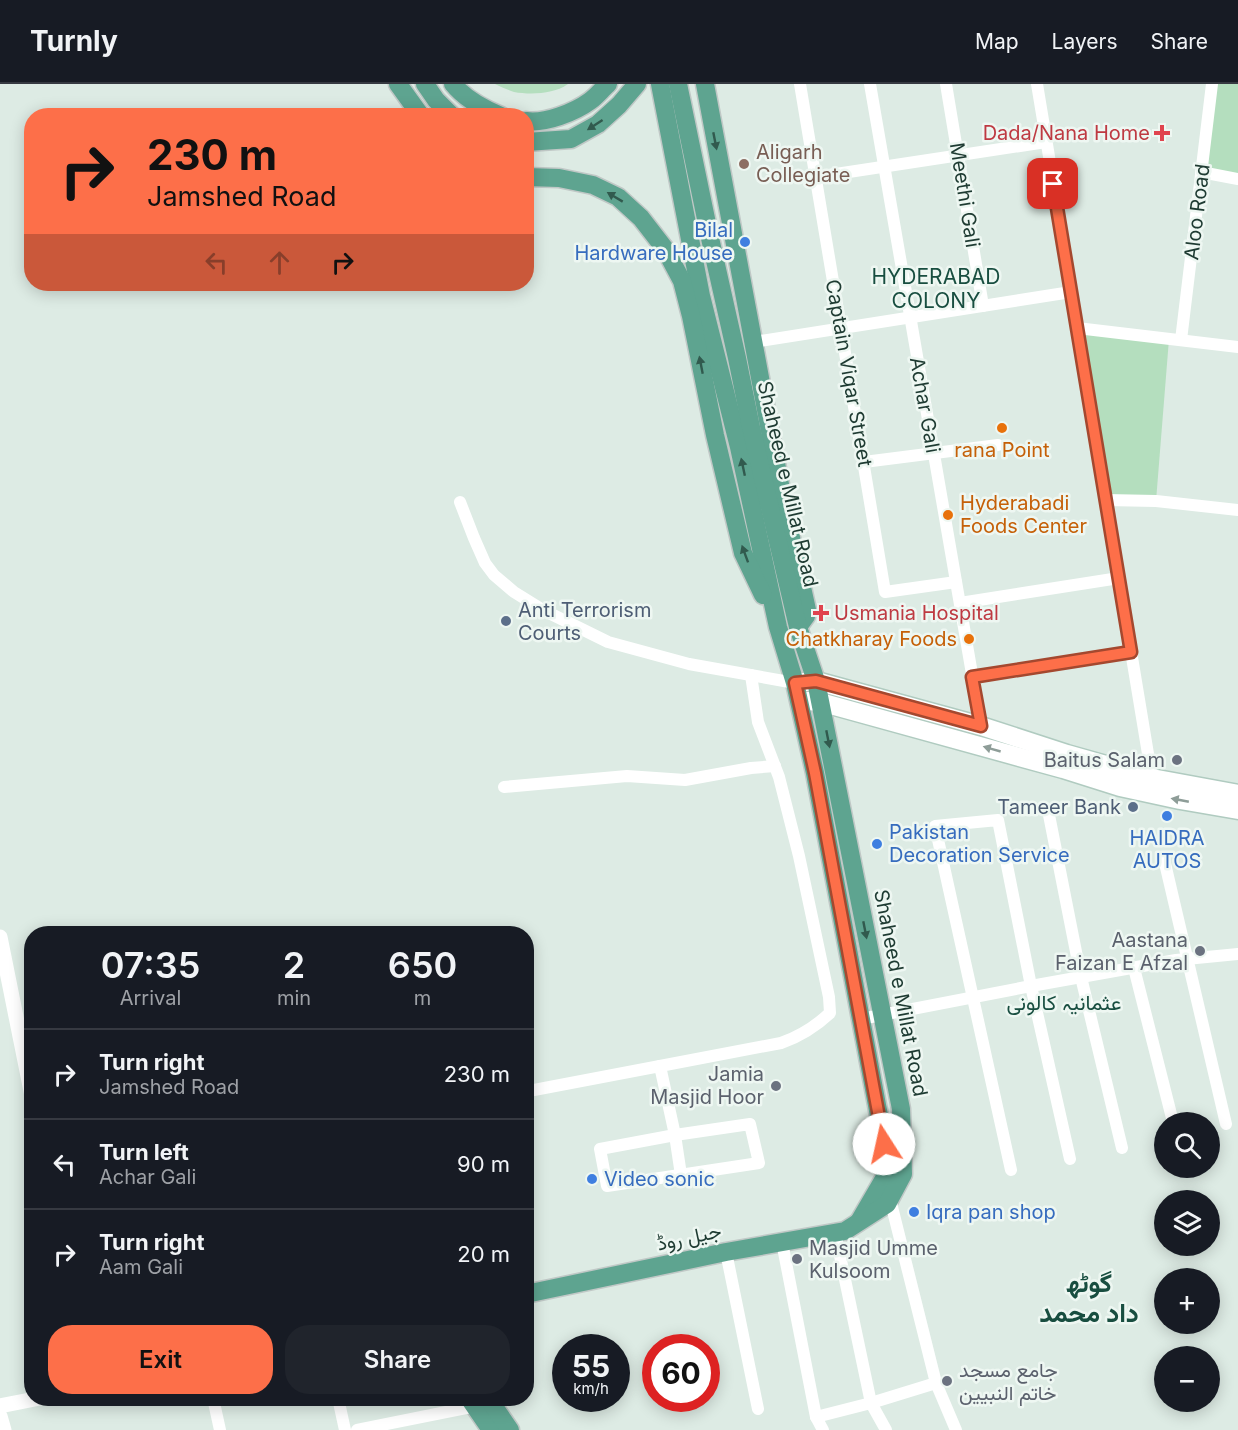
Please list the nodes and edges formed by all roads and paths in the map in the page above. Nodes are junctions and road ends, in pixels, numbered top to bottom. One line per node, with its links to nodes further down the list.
1 (398, 84): 14 (main road)
2 (425, 84): 15 (main road)
3 (453, 84): 16 (main road)
4 (608, 84): 17 (main road)
5 (637, 84): 18 (main road, one-way to 18)
6 (660, 84): 43 (main road, one-way to 6)
7 (678, 84): 44 (main road, Shaheed e Millat Road)
8 (705, 84): 32 (main road, one-way to 32)
9 (800, 84): 24 (street, Captain Viqar Street)
10 (870, 84): 21 (street, Achar Gali)
11 (946, 84): 20 (street, Meethi Gali)
12 (1037, 84): 19 (street)
13 (1212, 84): 22 (street, Aloo Road)
14 (415, 108)
15 (444, 108)
16 (483, 108)
17 (534, 122)
18 (534, 141)
19 (1046, 142): 20 (street); 26 (street)
20 (958, 155): 21 (street); 27 (street, Meethi Gali)
21 (884, 166): 24 (street); 28 (street, Achar Gali)
22 (1202, 172): 25 (street); 31 (street, Aloo Road)
23 (534, 177): 43 (main road, one-way to 23)
24 (816, 177): 29 (street, Captain Viqar Street)
25 (1238, 178)
26 (1071, 292): 27 (street); 30 (street)
27 (983, 306): 28 (street)
28 (910, 317): 29 (street); 35 (street, Achar Gali)
29 (842, 328): 32 (street); 36 (street, Captain Viqar Street)
30 (1077, 328): 31 (street); 37 (street)
31 (1181, 340): 33 (street)
32 (754, 342): 44 (main road)
33 (1238, 347)
34 (998, 445): 35 (street)
35 (933, 454): 36 (street); 41 (street, Achar Gali)
36 (864, 462): 41 (street, Captain Viqar Street)
37 (1106, 500): 39 (street); 40 (street)
38 (460, 502): 46 (street)
39 (1238, 510)
40 (1119, 578): 42 (street); 45 (street)
41 (956, 582): 42 (street, Achar Gali)
42 (960, 603): 47 (street, Achar Gali)
43 (778, 627): 48 (main road)
44 (798, 627): 48 (main road, Shaheed e Millat Road)
45 (1131, 652): 47 (street); 52 (street)
46 (751, 675): 48 (street); 51 (street)
47 (972, 677): 50 (street, Achar Gali)
48 (805, 687): 49 (main road); 50 (main road); 66 (main road, Shaheed e Millat Road)
49 (820, 702): 55 (main road, one-way to 49); 65 (main road, Shaheed e Millat Road, one-way to 65)
50 (981, 726): 52 (main road)
51 (775, 766): 53 (street); 68 (street)
52 (1152, 778): 54 (main road)
53 (504, 787)
54 (1238, 794)
55 (1238, 810)
56 (1049, 814): 62 (street)
57 (1164, 859): 60 (street)
58 (0, 937): 67 (street)
59 (1238, 954): 60 (street)
60 (1186, 959): 61 (street); 71 (street)
61 (1134, 968): 62 (street); 70 (street)
62 (1081, 977): 63 (street); 73 (street)
63 (1031, 986): 64 (street); 64 (street); 74 (street)
64 (973, 997): 65 (street); 75 (street)
65 (882, 1014): 66 (street); 77 (main road, Shaheed e Millat Road)
66 (861, 1019): 78 (main road, Shaheed e Millat Road)
67 (24, 1056)
68 (660, 1066): 69 (street); 72 (street)
69 (534, 1090)
70 (1170, 1112)
71 (1226, 1124)
72 (675, 1135): 76 (street); 76 (street); 76 (street)
73 (1122, 1148)
74 (1070, 1160)
75 (1011, 1170)
76 (681, 1175)
77 (890, 1199): 78 (main road, Shaheed e Millat Road); 83 (street)
78 (860, 1221): 79 (main road, جیل روڈ)
79 (835, 1232): 80 (main road, جیل روڈ); 85 (street)
80 (782, 1242): 81 (main road, جیل روڈ); 94 (street)
81 (726, 1252): 82 (main road, جیل روڈ); 92 (street)
82 (534, 1292)
83 (936, 1383): 85 (street); 103 (street)
84 (24, 1402): 91 (street)
85 (871, 1403): 94 (street); 102 (street)
86 (215, 1406): 96 (street)
87 (340, 1406): 97 (street)
88 (460, 1406): 98 (street)
89 (483, 1406): 99 (main road)
90 (486, 1406): 100 (main road)
91 (0, 1407)
92 (758, 1409)
93 (0, 1416): 95 (street)
94 (816, 1417): 101 (street)
95 (3, 1430)
96 (220, 1430)
97 (345, 1430)
98 (357, 1430)
99 (491, 1430)
100 (510, 1430)
101 (823, 1430)
102 (886, 1430)
103 (956, 1430)

